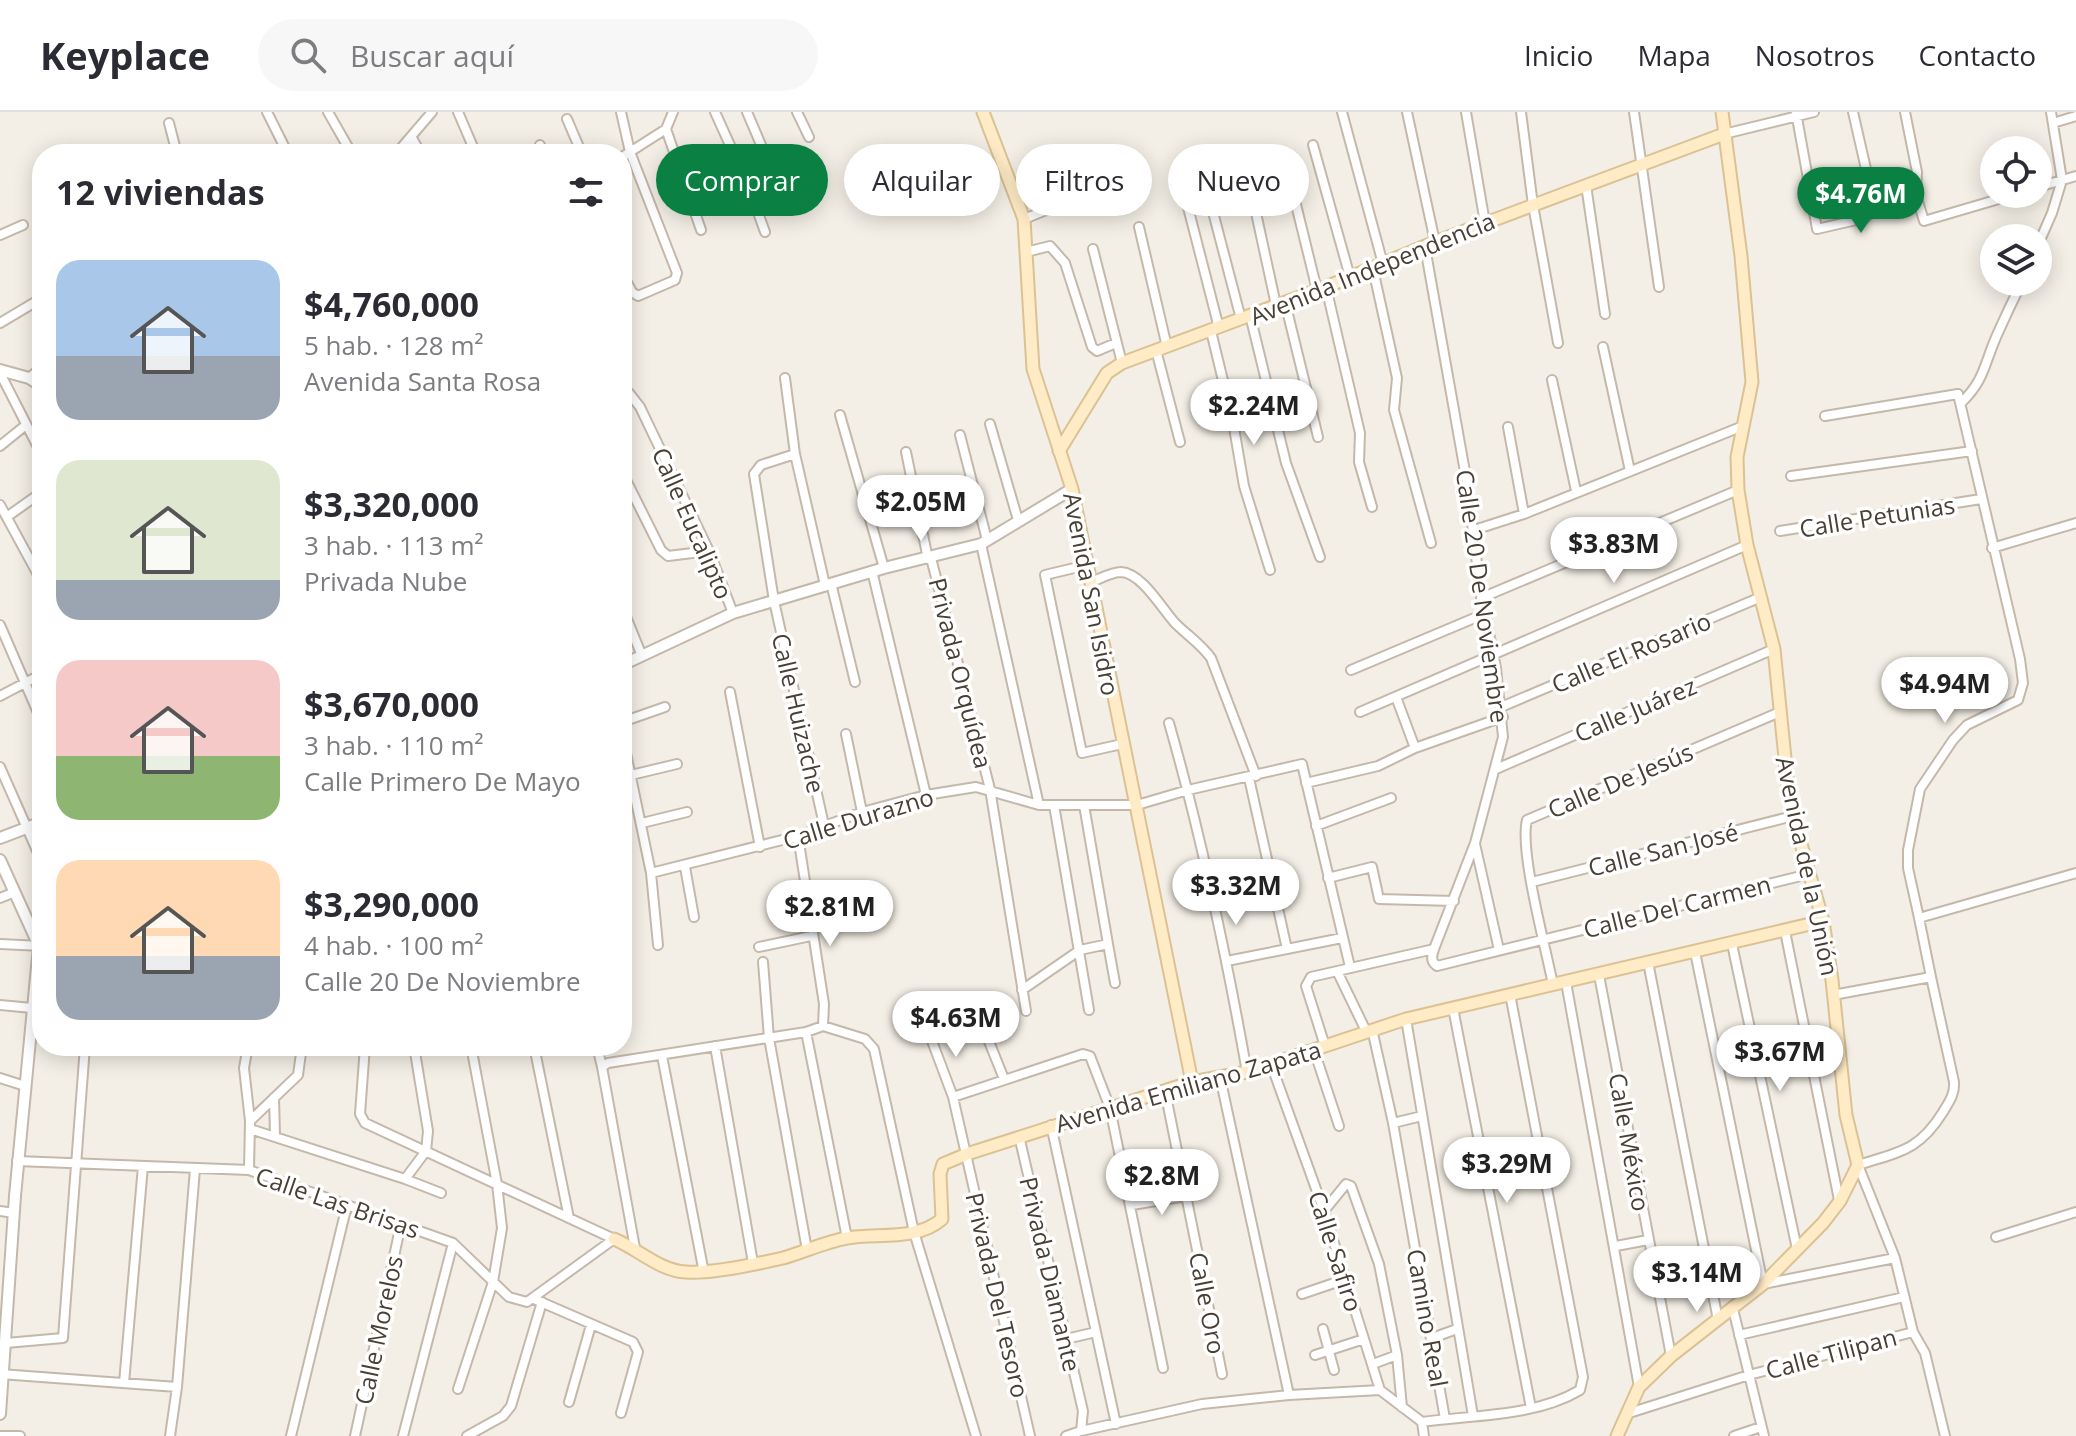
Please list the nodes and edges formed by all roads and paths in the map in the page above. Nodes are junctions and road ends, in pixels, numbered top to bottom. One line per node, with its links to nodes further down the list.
1 (267, 112): 31 (street)
2 (328, 112): 32 (street)
3 (432, 112): 29 (street)
4 (458, 112): 35 (street)
5 (621, 112): 37 (street)
6 (673, 112): 26 (street)
7 (715, 112): 61 (street)
8 (747, 112): 38 (street)
9 (797, 112): 28 (street)
10 (1342, 112): 66 (street)
11 (1407, 112): 63 (street, Calle 20 De Noviembre)
12 (1466, 112): 56 (street)
13 (1521, 112): 48 (street)
14 (1634, 112): 41 (street)
15 (1722, 112): 27 (main road, Avenida de la Unión)
16 (1814, 112): 21 (street)
17 (1853, 112): 21 (street)
18 (1905, 112): 49 (street)
19 (2051, 112): 25 (street)
20 (987, 113): 47 (main road, Avenida San Isidro)
21 (1796, 114): 27 (street)
22 (2076, 116): 25 (street)
23 (567, 119): 36 (street)
24 (169, 123): 30 (street)
25 (2053, 123): 44 (street)
26 (666, 129): 40 (street); 60 (street)
27 (1724, 134): 41 (main road, Avenida Independencia); 96 (main road, Avenida de la Unión)
28 (809, 137)
29 (412, 138): 33 (street); 34 (street)
30 (174, 144)
31 (283, 144)
32 (346, 144)
33 (406, 144)
34 (415, 144)
35 (472, 144)
36 (578, 144)
37 (625, 144)
38 (762, 144)
39 (1313, 145): 67 (street)
40 (632, 151)
41 (1640, 166): 46 (main road, Avenida Independencia); 68 (street)
42 (632, 169): 70 (street)
43 (2076, 176): 44 (street)
44 (2062, 180): 45 (street); 57 (street)
45 (2052, 183)
46 (1586, 185): 48 (main road, Avenida Independencia); 74 (street)
47 (1015, 196): 55 (main road, Avenida San Isidro)
48 (1533, 205): 56 (main road, Avenida Independencia); 79 (street)
49 (1980, 205)
50 (1032, 216): 55 (street)
51 (1189, 216): 77 (street)
52 (1215, 216): 75 (street)
53 (1258, 216): 73 (street)
54 (1301, 216): 69 (street)
55 (1024, 219): 65 (main road, Avenida San Isidro)
56 (1485, 223): 63 (main road, Avenida Independencia)
57 (2047, 224)
58 (23, 225): 62 (street)
59 (1139, 227): 81 (street)
60 (701, 230)
61 (765, 232)
62 (0, 235)
63 (1430, 244): 66 (main road, Avenida Independencia); 121 (street, Calle 20 De Noviembre)
64 (1093, 249): 78 (street)
65 (1026, 252): 78 (street); 103 (main road, Avenida San Isidro)
66 (1378, 266): 67 (main road, Avenida Independencia); 124 (street)
67 (1350, 277): 69 (main road, Avenida Independencia)
68 (1659, 287)
69 (1322, 289): 73 (main road, Avenida Independencia); 116 (street)
70 (632, 292)
71 (2015, 296): 91 (street)
72 (32, 304): 76 (street)
73 (1280, 304): 75 (main road, Avenida Independencia); 100 (street)
74 (1605, 314)
75 (1246, 317): 77 (main road, Avenida Independencia); 128 (street)
76 (0, 323)
77 (1215, 330): 81 (main road, Avenida Independencia); 133 (street)
78 (1116, 343): 82 (street)
79 (1558, 343)
80 (1603, 347): 107 (street)
81 (1162, 348): 82 (main road, Avenida Independencia); 101 (street)
82 (1122, 363): 103 (main road, Avenida Independencia)
83 (0, 371): 85 (street); 89 (street)
84 (32, 375): 85 (street)
85 (29, 378): 87 (street)
86 (785, 378): 106 (street)
87 (32, 380)
88 (1552, 380): 111 (street)
89 (2, 385): 95 (street)
90 (632, 398): 127 (street, Calle Eucalipto)
91 (1961, 403): 93 (street); 104 (street)
92 (840, 415): 132 (street)
93 (1825, 416)
94 (990, 424): 119 (street)
95 (26, 425): 99 (street); 102 (street)
96 (1743, 426): 107 (street); 110 (main road, Avenida de la Unión)
97 (1508, 427): 117 (street)
98 (960, 435): 123 (street)
99 (32, 436)
100 (1318, 437)
101 (1180, 442)
102 (0, 446)
103 (1059, 451): 109 (main road, Avenida San Isidro)
104 (1972, 451): 108 (street); 113 (street)
105 (906, 452): 129 (street, Privada Orquídea)
106 (795, 454): 136 (street); 139 (street, Calle Huizache)
107 (1630, 471): 111 (street)
108 (1791, 476)
109 (1072, 489): 119 (street); 131 (main road, Avenida San Isidro)
110 (1738, 490): 125 (main road, Avenida de la Unión); 138 (street)
111 (1576, 491): 117 (street)
112 (632, 492): 127 (street)
113 (1981, 499): 122 (street, Calle Petunias); 126 (street, Calle Petunias)
114 (32, 500): 118 (street)
115 (0, 505): 118 (street)
116 (1372, 507)
117 (1524, 514): 121 (street)
118 (8, 516): 130 (street)
119 (1018, 520): 123 (street)
120 (2076, 523): 126 (street)
121 (1474, 530): 138 (street, Calle 20 De Noviembre)
122 (1780, 531)
123 (984, 542): 129 (street); 177 (street)
124 (1431, 543)
125 (1747, 545): 137 (main road, Avenida de la Unión); 145 (street)
126 (1992, 548): 205 (street, Calle Petunias)
127 (709, 551): 140 (street, Calle Eucalipto)
128 (1320, 557)
129 (929, 558): 132 (street); 173 (street, Privada Orquídea)
130 (32, 563)
131 (1087, 565): 135 (main road, Avenida San Isidro); 164 (street)
132 (884, 568): 134 (street)
133 (1270, 570)
134 (872, 571): 136 (street); 175 (street)
135 (1091, 582): 164 (main road, Avenida San Isidro); 170 (street)
136 (828, 584): 139 (street); 151 (street)
137 (1761, 597): 144 (main road, Avenida de la Unión); 157 (street, Calle El Rosario)
138 (1481, 598): 141 (street, Calle 20 De Noviembre)
139 (774, 601): 140 (street); 185 (street, Calle Huizache)
140 (733, 613): 146 (street)
141 (1484, 614): 145 (street, Calle 20 De Noviembre); 148 (street)
142 (0, 625): 150 (street)
143 (632, 632): 146 (street)
144 (1774, 649): 159 (main road, Avenida de la Unión); 168 (street, Calle Juárez)
145 (1493, 655): 154 (street); 157 (street, Calle 20 De Noviembre)
146 (642, 656): 147 (street)
147 (632, 660)
148 (1351, 670)
149 (32, 678): 150 (street)
150 (24, 682): 153 (street); 155 (street)
151 (855, 682)
152 (730, 692): 193 (street)
153 (0, 696)
154 (1396, 697): 158 (street); 165 (street)
155 (32, 700)
156 (665, 707): 161 (street)
157 (1501, 707): 160 (street, Calle 20 De Noviembre)
158 (1360, 712)
159 (1780, 712): 183 (main road, Avenida de la Unión); 200 (street, Calle De Jesús)
160 (1503, 717): 165 (street); 168 (street, Calle 20 De Noviembre)
161 (632, 719)
162 (1169, 723): 174 (street)
163 (846, 734): 182 (street)
164 (1122, 744): 180 (main road, Avenida San Isidro)
165 (1415, 748): 172 (street)
166 (677, 764): 169 (street)
167 (0, 767): 188 (street)
168 (1496, 769): 192 (street, Calle 20 De Noviembre)
169 (632, 775)
170 (1252, 777): 172 (street, Calle Durazno); 174 (street, Calle Durazno); 218 (street)
171 (632, 779): 184 (street)
172 (1306, 783): 187 (street)
173 (990, 789): 175 (street, Calle Durazno); 177 (street, Calle Durazno); 233 (street, Privada Orquídea)
174 (1188, 790): 180 (street, Calle Durazno); 223 (street)
175 (926, 795): 182 (street, Calle Durazno)
176 (1391, 798): 187 (street)
177 (1039, 805): 178 (street, Calle Durazno)
178 (1054, 805): 179 (street, Calle Durazno); 220 (street)
179 (1084, 805): 180 (street, Calle Durazno); 213 (street)
180 (1137, 805): 265 (main road, Avenida San Isidro)
181 (687, 812): 184 (street)
182 (862, 812): 185 (street, Calle Durazno)
183 (1793, 816): 198 (main road, Avenida de la Unión); 200 (street, Calle San José)
184 (642, 823): 196 (street)
185 (824, 825): 189 (street, Calle Durazno)
186 (32, 826): 188 (street)
187 (1316, 826): 199 (street)
188 (26, 828): 190 (street); 191 (street)
189 (798, 836): 193 (street, Calle Durazno); 209 (street)
190 (0, 838)
191 (32, 841)
192 (1475, 843): 203 (street, Calle 20 De Noviembre); 221 (street)
193 (760, 847): 195 (street, Calle Durazno)
194 (0, 860): 201 (street)
195 (685, 867): 196 (street, Calle Durazno); 204 (street)
196 (651, 873): 215 (street)
197 (2076, 873): 205 (street)
198 (1809, 874): 206 (main road, Avenida de la Unión); 211 (street, Calle Del Carmen)
199 (1328, 878): 203 (street); 210 (street)
200 (1532, 882): 211 (street, Calle De Jesús)
201 (15, 892): 202 (street); 207 (street)
202 (0, 898)
203 (1454, 901): 219 (street, Calle 20 De Noviembre)
204 (694, 917)
205 (1919, 918): 229 (street, Calle Petunias)
206 (1823, 921): 208 (main road, Avenida Emiliano Zapata); 235 (main road, Avenida de la Unión)
207 (32, 929)
208 (1785, 931): 214 (main road, Avenida Emiliano Zapata); 290 (street)
209 (811, 936): 217 (street); 242 (street)
210 (1342, 938): 218 (street); 226 (street)
211 (1544, 939): 221 (street, Calle Del Carmen); 232 (street, Calle De Jesús)
212 (0, 944): 216 (street)
213 (1108, 944): 220 (street); 231 (street)
214 (1732, 944): 222 (main road, Avenida Emiliano Zapata); 307 (street)
215 (658, 945)
216 (32, 946)
217 (759, 947)
218 (1287, 949): 223 (street)
219 (1434, 949): 221 (street); 226 (street)
220 (1080, 950): 233 (street); 239 (street)
221 (1499, 950)
222 (1695, 952): 225 (main road, Avenida Emiliano Zapata); 314 (street)
223 (1227, 961): 261 (street)
224 (763, 962): 247 (street)
225 (1648, 962): 228 (main road, Avenida Emiliano Zapata); 320 (street)
226 (1350, 967): 227 (street)
227 (1337, 971): 244 (street, Camino Real); 249 (street)
228 (1599, 975): 230 (main road, Avenida Emiliano Zapata); 303 (street, Calle México)
229 (1931, 977): 235 (street); 282 (street, Calle Petunias)
230 (1566, 982): 232 (main road, Avenida Emiliano Zapata); 305 (street)
231 (1115, 983)
232 (1553, 985): 234 (main road, Avenida Emiliano Zapata)
233 (1022, 990): 240 (street, Privada Orquídea)
234 (1510, 994): 238 (main road, Avenida Emiliano Zapata); 349 (street)
235 (1833, 995): 282 (main road, Avenida de la Unión)
236 (0, 1005): 237 (street)
237 (32, 1008): 266 (street)
238 (1453, 1008): 241 (main road, Avenida Emiliano Zapata); 349 (street)
239 (1089, 1010)
240 (1026, 1011)
241 (1406, 1019): 244 (main road, Avenida Emiliano Zapata); 271 (street)
242 (823, 1026): 245 (street); 299 (street)
243 (984, 1029): 264 (street)
244 (1369, 1030): 249 (main road, Avenida Emiliano Zapata); 272 (street, Camino Real)
245 (806, 1032): 247 (street); 301 (street)
246 (929, 1033): 268 (street, Privada Del Tesoro)
247 (769, 1038): 248 (street); 308 (street)
248 (715, 1046): 258 (street); 310 (street)
249 (1319, 1048): 259 (main road, Avenida Emiliano Zapata); 275 (street)
250 (84, 1056): 281 (street)
251 (246, 1056): 273 (street)
252 (301, 1056): 269 (street)
253 (364, 1056): 278 (street)
254 (416, 1056): 278 (street)
255 (473, 1056): 287 (street)
256 (536, 1056): 297 (street)
257 (599, 1056): 260 (street)
258 (662, 1056): 260 (street); 311 (street)
259 (1271, 1064): 261 (main road, Avenida Emiliano Zapata); 294 (street, Calle Safiro)
260 (602, 1067): 306 (street)
261 (1247, 1072): 262 (main road, Avenida Emiliano Zapata)
262 (1220, 1077): 265 (main road, Avenida Emiliano Zapata); 346 (street)
263 (0, 1078): 266 (street)
264 (1004, 1079): 268 (street); 270 (street)
265 (1192, 1082): 267 (main road, Avenida Emiliano Zapata)
266 (25, 1086): 280 (street)
267 (1165, 1091): 270 (main road, Avenida Emiliano Zapata); 289 (street, Calle Oro)
268 (953, 1097): 279 (street, Privada Del Tesoro)
269 (274, 1098): 273 (street); 276 (street)
270 (1110, 1108): 274 (main road, Avenida Emiliano Zapata); 292 (street)
271 (1422, 1116): 272 (street); 323 (street)
272 (1393, 1123): 327 (street, Camino Real)
273 (250, 1125): 276 (street); 285 (street)
274 (1051, 1125): 277 (main road, Avenida Emiliano Zapata); 324 (street)
275 (1339, 1126)
276 (275, 1135): 286 (street)
277 (1019, 1136): 279 (main road, Avenida Emiliano Zapata); 328 (street, Privada Diamante)
278 (426, 1151): 286 (street); 287 (street)
279 (967, 1154): 299 (main road, Avenida Emiliano Zapata); 367 (street, Privada Del Tesoro)
280 (17, 1161): 281 (street, Calle Las Brisas); 296 (street)
281 (76, 1164): 283 (street, Calle Las Brisas); 330 (street)
282 (1858, 1165): 290 (main road); 309 (street)
283 (143, 1166): 284 (street, Calle Las Brisas); 341 (street)
284 (195, 1169): 285 (street, Calle Las Brisas); 342 (street)
285 (249, 1170): 291 (street, Calle Las Brisas)
286 (405, 1179): 288 (street)
287 (497, 1184): 297 (street); 313 (street)
288 (441, 1193)
289 (1186, 1196): 292 (street); 339 (street, Calle Oro)
290 (1840, 1201): 307 (main road)
291 (347, 1205): 298 (street, Calle Las Brisas); 362 (street)
292 (1132, 1205): 336 (street)
293 (0, 1211): 296 (street)
294 (1324, 1211): 312 (street, Calle Safiro); 333 (street)
295 (2076, 1212): 300 (street)
296 (14, 1213): 319 (street)
297 (569, 1218): 302 (street)
298 (401, 1224): 304 (street, Calle Las Brisas); 363 (street, Calle Morelos)
299 (914, 1232): 301 (main road); 366 (street)
300 (1996, 1237)
301 (847, 1238): 308 (main road)
302 (614, 1239): 306 (main road); 317 (street)
303 (1648, 1240): 305 (street); 334 (street, Calle México)
304 (453, 1243): 313 (street, Calle Las Brisas); 364 (street)
305 (1616, 1246): 343 (street)
306 (635, 1248): 311 (main road)
307 (1797, 1249): 314 (main road)
308 (807, 1250): 310 (main road)
309 (1895, 1258): 314 (street); 316 (street)
310 (753, 1263): 311 (main road)
311 (704, 1273)
312 (1346, 1279): 315 (street); 329 (street, Calle Safiro)
313 (493, 1282): 317 (street, Calle Las Brisas); 344 (street)
314 (1763, 1284): 318 (main road)
315 (1302, 1294)
316 (1904, 1297): 325 (street); 326 (street)
317 (538, 1300): 321 (street, Calle Las Brisas); 365 (street)
318 (1733, 1309): 320 (main road); 326 (street)
319 (4, 1320): 330 (street)
320 (1718, 1320): 334 (main road)
321 (591, 1325): 347 (street); 350 (street, Calle Las Brisas)
322 (1323, 1329): 331 (street)
323 (1457, 1329): 327 (street); 353 (street)
324 (1096, 1332): 328 (street); 356 (street)
325 (1913, 1332): 340 (street, Calle Tilipan); 372 (street)
326 (1739, 1335): 340 (street)
327 (1432, 1338): 354 (street, Camino Real)
328 (1066, 1339): 357 (street, Privada Diamante)
329 (1364, 1339): 331 (street); 335 (street, Calle Safiro)
330 (6, 1343): 338 (street)
331 (1329, 1350): 332 (street); 337 (street)
332 (1315, 1355)
333 (1397, 1355): 335 (street); 348 (street)
334 (1671, 1356): 343 (main road)
335 (1373, 1364): 345 (street, Calle Safiro)
336 (1163, 1368)
337 (1334, 1370)
338 (2, 1374): 341 (street); 351 (street)
339 (1222, 1374)
340 (1749, 1375): 352 (street, Calle Tilipan); 358 (street)
341 (124, 1383): 342 (street)
342 (177, 1387): 361 (street)
343 (1639, 1387): 352 (main road)
344 (458, 1389)
345 (1380, 1390): 346 (street); 348 (street)
346 (1289, 1395): 356 (street)
347 (569, 1402)
348 (1402, 1407): 355 (street)
349 (1531, 1408): 353 (street)
350 (621, 1413)
351 (0, 1414)
352 (1626, 1414): 370 (main road)
353 (1473, 1416): 354 (street)
354 (1445, 1419): 355 (street)
355 (1422, 1422): 369 (street)
356 (1116, 1424): 357 (street)
357 (1081, 1431): 368 (street)
358 (1763, 1432): 371 (street)
359 (0, 1436): 360 (street)
360 (20, 1436)
361 (170, 1436)
362 (291, 1436)
363 (355, 1436)
364 (403, 1436)
365 (467, 1436)
366 (976, 1436)
367 (1030, 1436)
368 (1066, 1436)
369 (1424, 1436)
370 (1617, 1436)
371 (1734, 1436)
372 (1945, 1436)

